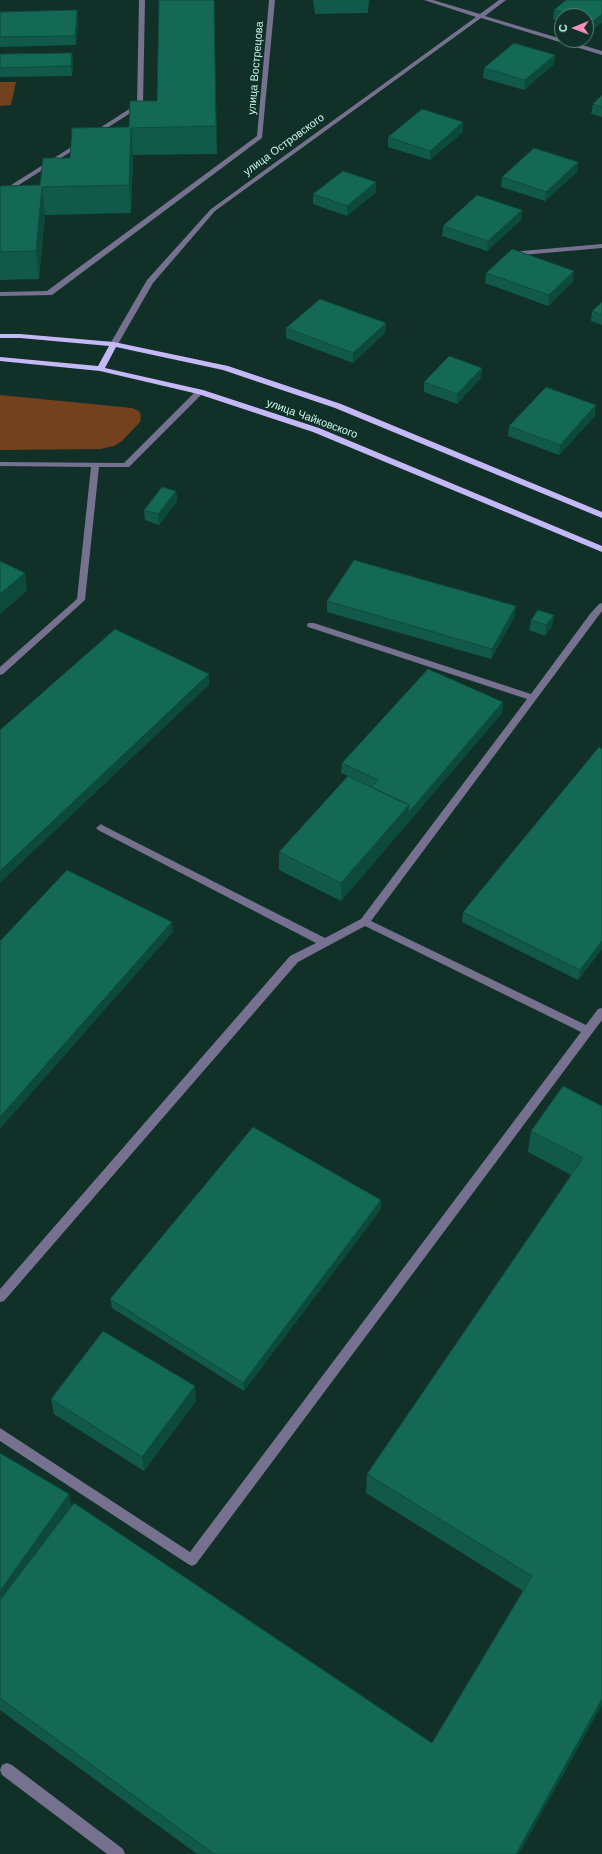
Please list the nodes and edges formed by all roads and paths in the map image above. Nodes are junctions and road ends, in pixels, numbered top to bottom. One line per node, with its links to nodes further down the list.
1 (142, 0): 7 (street)
2 (272, 0): 10 (street, улица Вострецова)
3 (427, 0): 5 (street)
4 (503, 0): 5 (street, улица Островского)
5 (480, 16): 6 (street); 12 (street, улица Островского)
6 (602, 53)
7 (0, 195)
8 (602, 246): 9 (street)
9 (522, 253)
10 (0, 294)
11 (0, 336): 12 (main road, улица Чайковского)
12 (114, 344): 14 (main road); 18 (main road, улица Чайковского)
13 (0, 359): 14 (main road, улица Чайковского)
14 (100, 368): 15 (main road, улица Чайковского)
15 (200, 392): 17 (street); 19 (main road, улица Чайковского)
16 (0, 464): 17 (street)
17 (95, 465): 22 (street)
18 (602, 515)
19 (602, 549)
20 (602, 606): 23 (street)
21 (311, 625): 23 (street)
22 (0, 672)
23 (533, 698): 25 (street)
24 (101, 828): 26 (street)
25 (365, 922): 26 (street); 28 (street)
26 (326, 943): 29 (street)
27 (602, 1012): 28 (street)
28 (588, 1031): 30 (street)
29 (0, 1297)
30 (0, 1434)
31 (7, 1770): 32 (street)
32 (118, 1854)

